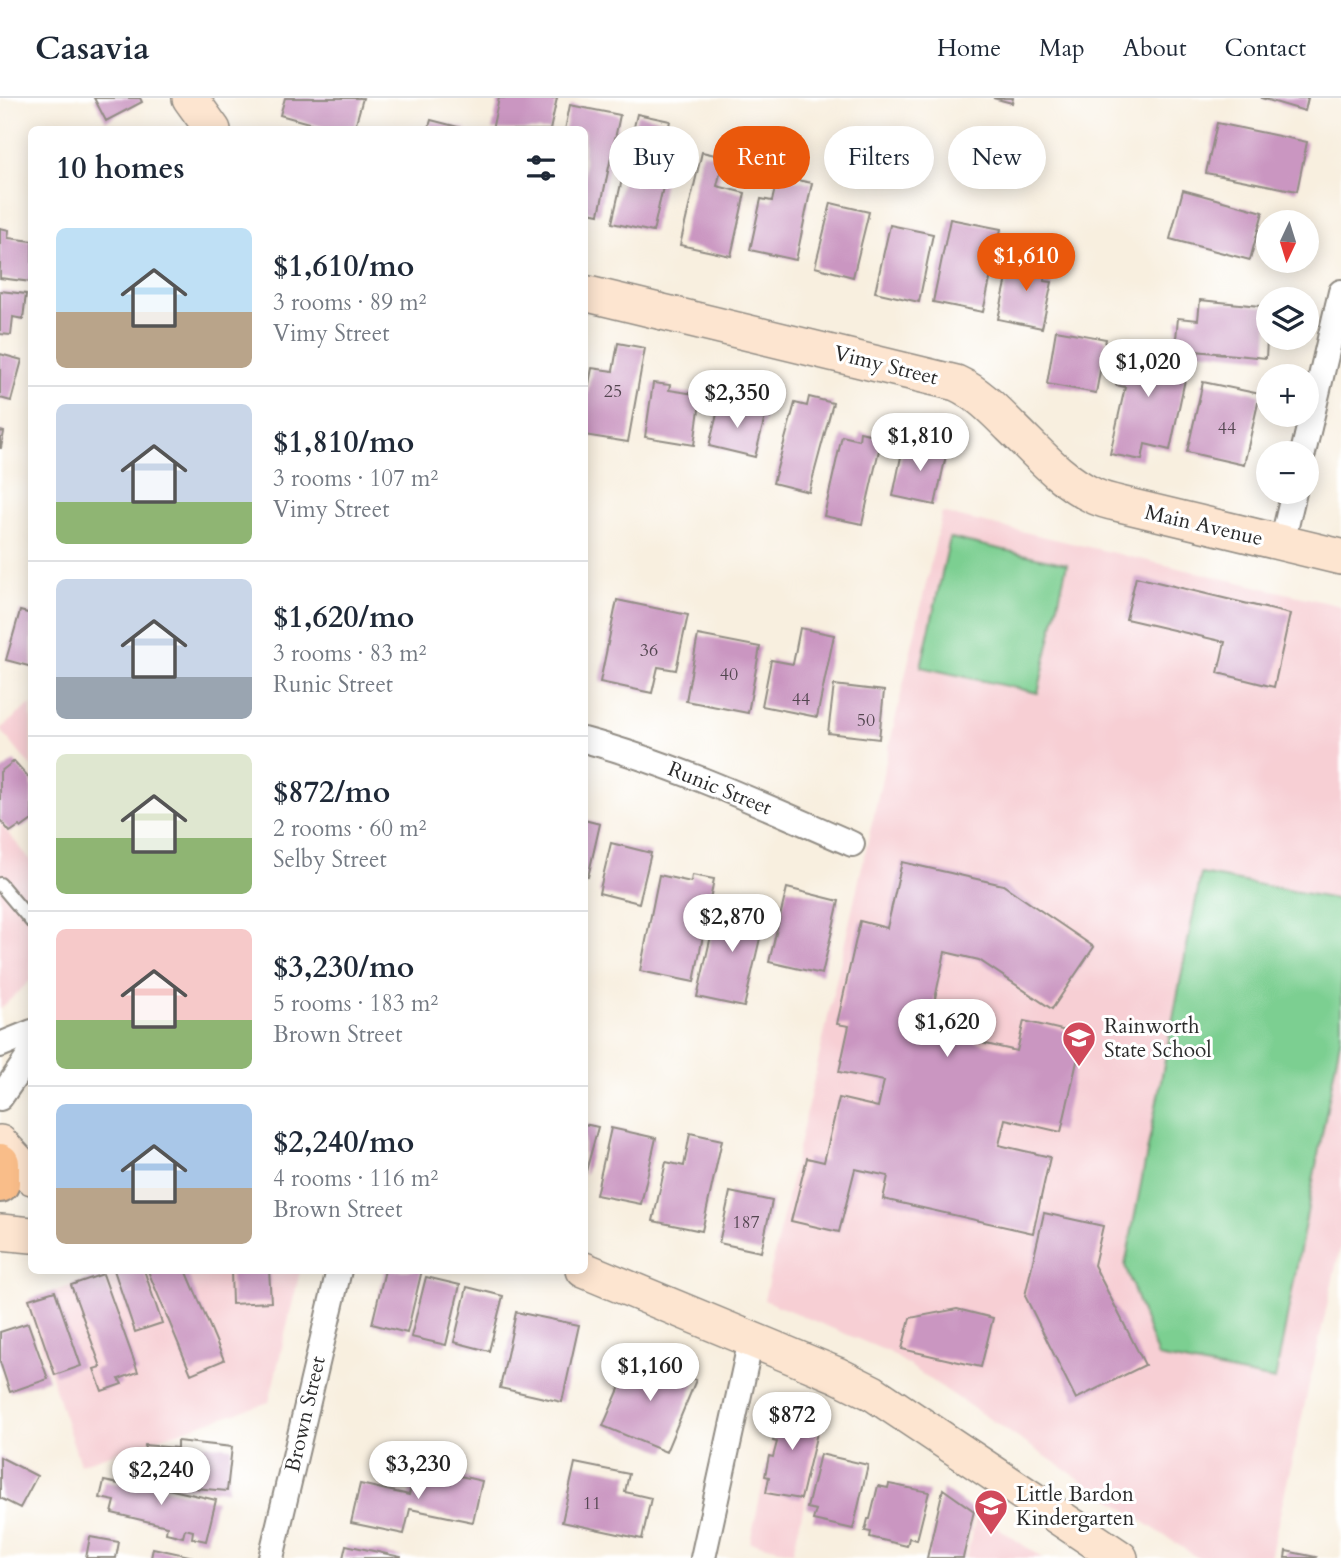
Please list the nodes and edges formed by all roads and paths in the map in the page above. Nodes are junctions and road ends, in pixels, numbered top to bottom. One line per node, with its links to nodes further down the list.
1 (190, 98): 2 (street)
2 (211, 126)
3 (1341, 292): 5 (street)
4 (588, 294): 6 (street, Vimy Street)
5 (1306, 441)
6 (1071, 482): 8 (street, Main Avenue)
7 (1291, 504): 8 (street)
8 (1282, 543): 9 (street, Main Avenue)
9 (1341, 557)
10 (588, 741): 11 (street, Runic Street)
11 (852, 844)
12 (0, 884): 13 (lane)
13 (28, 917)
14 (28, 1034): 15 (street)
15 (0, 1045)
16 (28, 1058): 17 (street)
17 (0, 1098)
18 (0, 1143): 20 (street)
19 (0, 1163): 21 (highway)
20 (28, 1173)
21 (0, 1183)
22 (0, 1232): 23 (street)
23 (28, 1235)
24 (588, 1272): 26 (street)
25 (338, 1274): 27 (street, Brown Street)
26 (751, 1340): 28 (street); 29 (street)
27 (271, 1558)
28 (703, 1558)
29 (1119, 1558)

